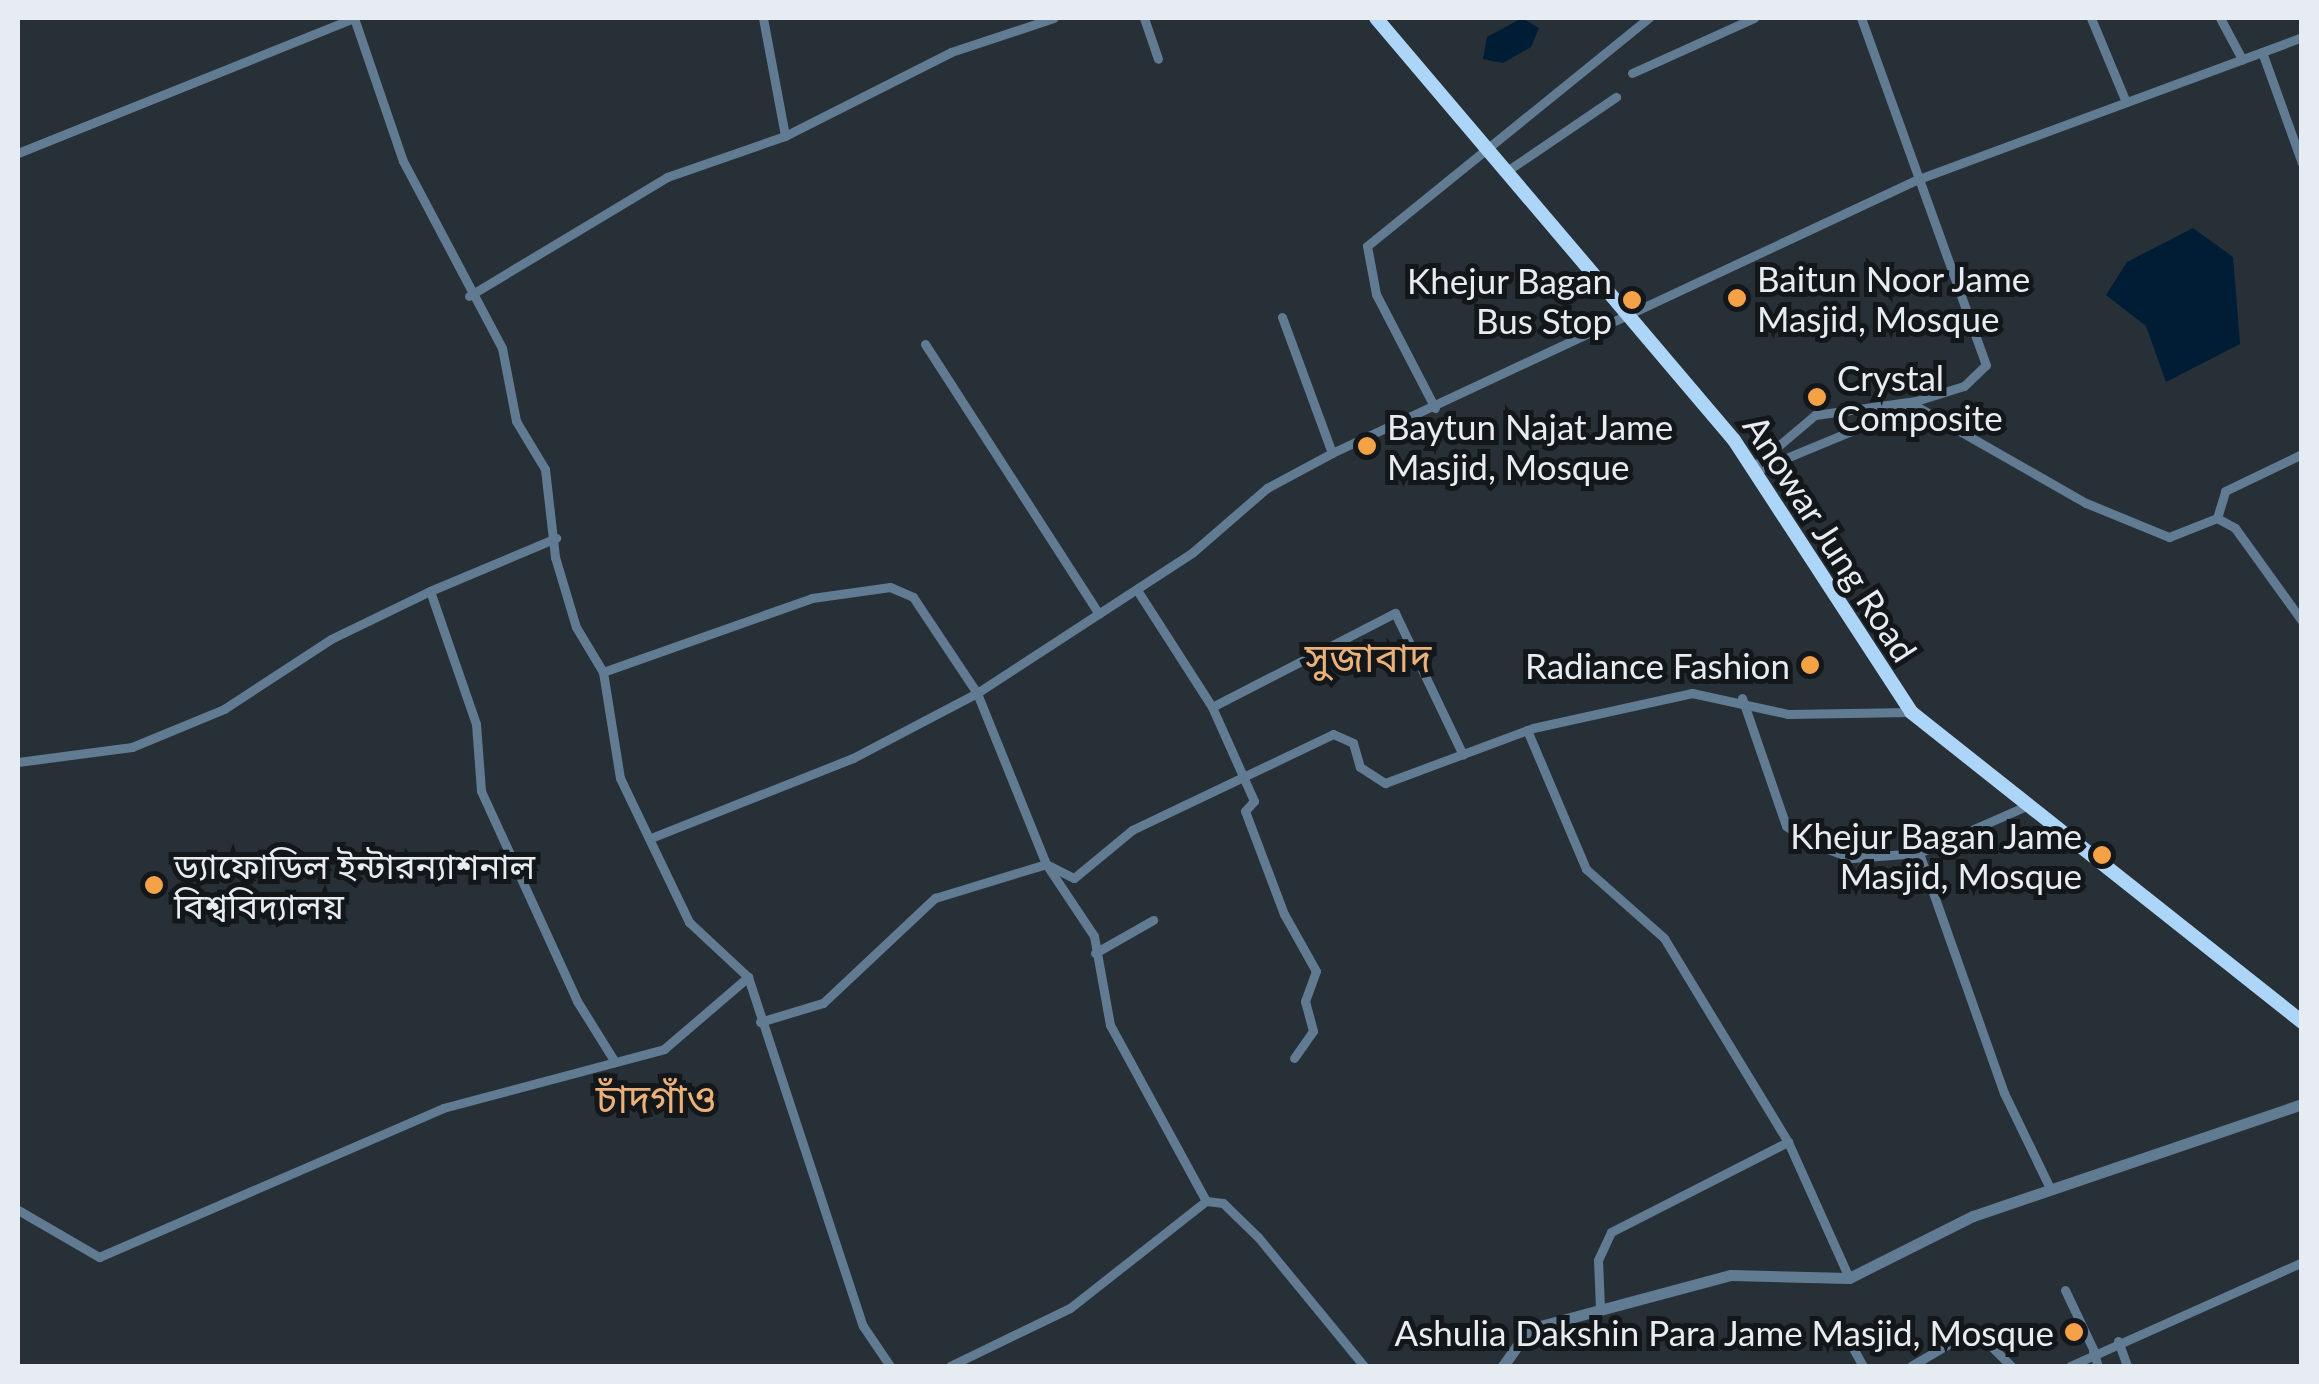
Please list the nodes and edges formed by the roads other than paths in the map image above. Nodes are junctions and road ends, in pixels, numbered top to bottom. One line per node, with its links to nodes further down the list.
1 (353, 18): 20 (street); 24 (street)
2 (763, 18): 18 (street)
3 (1054, 18): 18 (street)
4 (1144, 18): 13 (street)
5 (1376, 18): 19 (highway, Anowar Jung Road)
6 (1649, 18): 19 (street)
7 (1754, 18): 15 (street)
8 (1861, 18): 23 (street)
9 (2092, 18): 17 (street)
10 (2220, 18): 14 (street)
11 (2302, 37): 12 (street)
12 (2262, 52): 14 (street); 21 (street)
13 (1158, 59)
14 (2242, 60): 17 (street)
15 (1632, 73)
16 (1616, 97): 22 (street)
17 (2126, 102): 23 (street)
18 (786, 136): 24 (street)
19 (1486, 148): 22 (highway, Anowar Jung Road); 28 (street)
20 (18, 153)
21 (2302, 163)
22 (1506, 171): 25 (highway, Anowar Jung Road)
23 (1916, 180): 25 (street); 31 (street)
24 (468, 296): 33 (street)
25 (1628, 313): 28 (street); 31 (highway, Anowar Jung Road)
26 (1282, 317): 29 (street)
27 (925, 344): 36 (street)
28 (1435, 408): 29 (street)
29 (1332, 454): 34 (street)
30 (2302, 454): 32 (street)
31 (1754, 470): 32 (street); 42 (highway, Anowar Jung Road)
32 (2217, 518): 37 (street)
33 (556, 538): 35 (street); 38 (street)
34 (1137, 590): 36 (street); 41 (street)
35 (430, 591): 45 (street); 57 (street)
36 (1099, 614): 39 (street)
37 (2302, 621)
38 (603, 672): 39 (street); 48 (street)
39 (978, 693): 48 (street); 50 (street)
40 (1742, 698): 42 (street); 43 (street); 49 (street)
41 (1212, 707): 44 (street); 46 (street)
42 (1911, 712): 47 (highway, Anowar Jung Road)
43 (1527, 730): 44 (street); 59 (street)
44 (1464, 755): 46 (street)
45 (18, 762)
46 (1241, 779): 50 (street); 56 (street)
47 (2024, 806): 49 (street); 55 (highway, Anowar Jung Road)
48 (653, 837): 53 (street)
49 (1919, 853): 60 (street)
50 (1046, 864): 52 (street); 54 (street)
51 (1153, 920): 52 (street)
52 (1095, 953): 61 (street)
53 (748, 977): 54 (street); 57 (street)
54 (760, 1022): 70 (street)
55 (2302, 1022)
56 (1294, 1058)
57 (615, 1062): 62 (street)
58 (2302, 1104): 60 (street)
59 (1788, 1142): 64 (street); 66 (street)
60 (2050, 1188): 64 (street)
61 (1206, 1201): 71 (street); 72 (street)
62 (18, 1210)
63 (2302, 1262): 67 (street)
64 (1849, 1278): 66 (street)
65 (2065, 1290): 69 (street)
66 (1600, 1309): 73 (street)
67 (2118, 1341): 69 (street); 79 (street)
68 (1854, 1350): 74 (street)
69 (2093, 1351): 77 (street); 78 (street)
70 (890, 1366)
71 (950, 1366)
72 (1364, 1366)
73 (1503, 1366)
74 (1863, 1366)
75 (1912, 1366): 76 (street)
76 (2011, 1366)
77 (2070, 1366)
78 (2098, 1366)
79 (2127, 1366)

